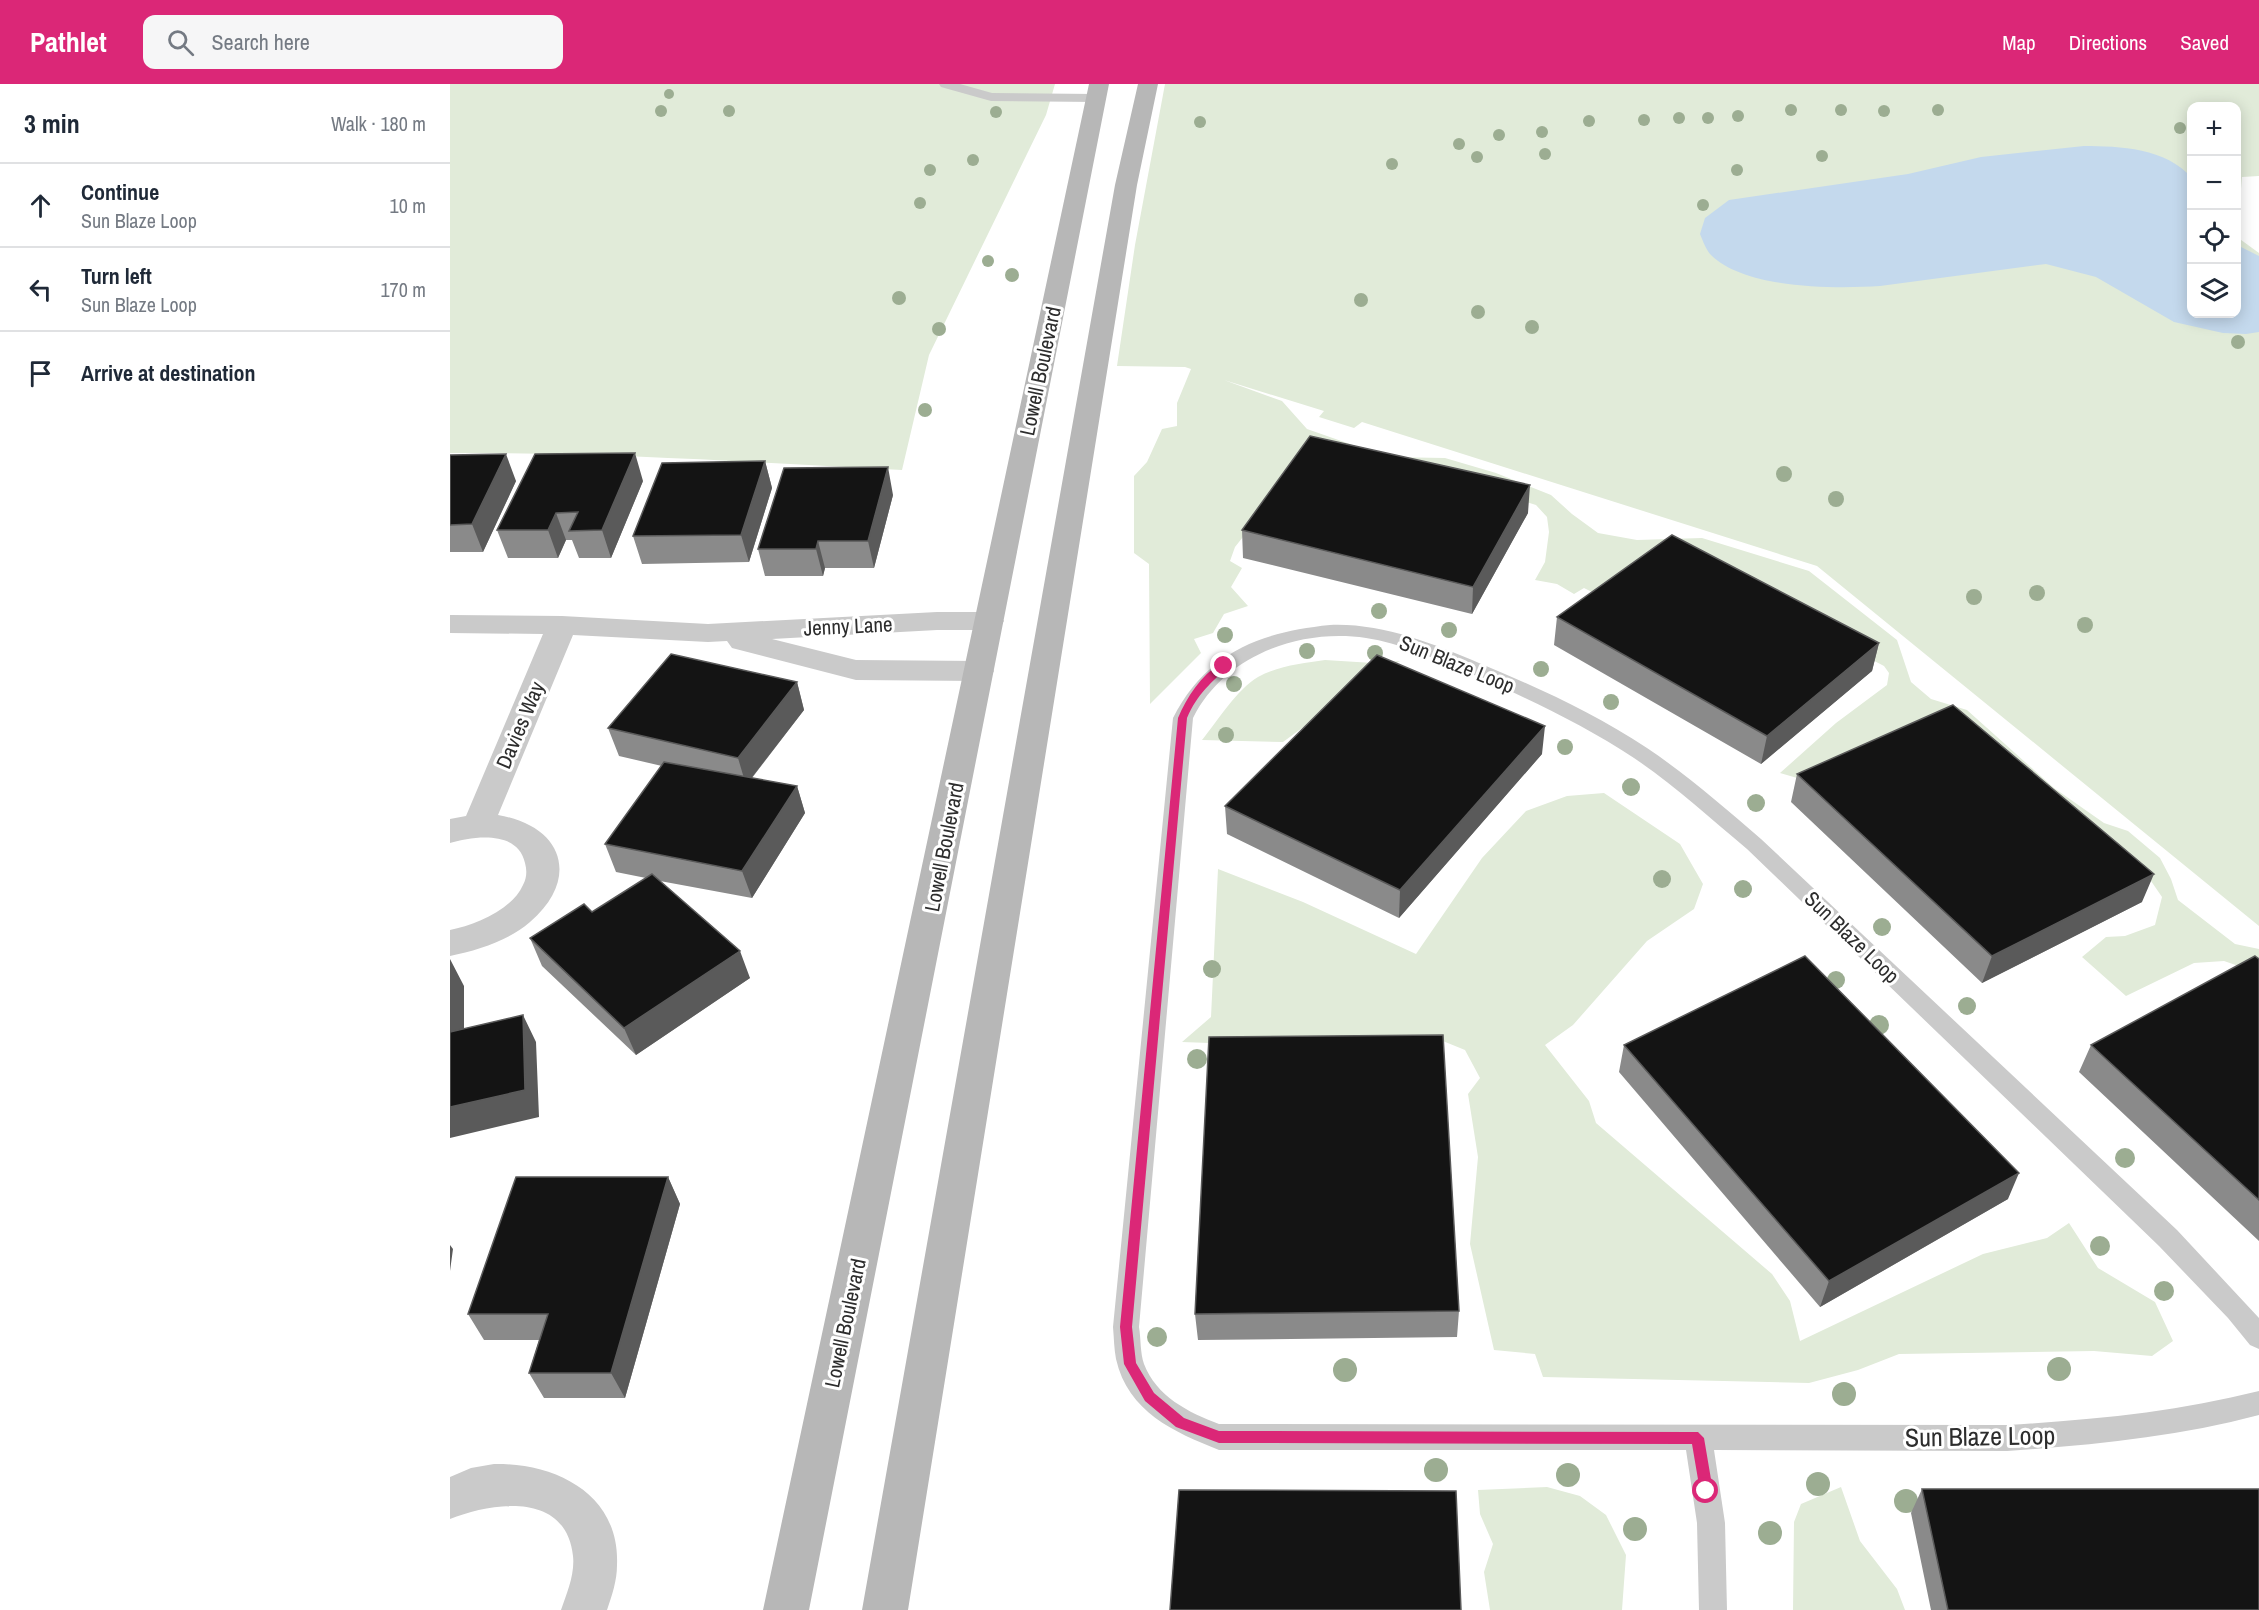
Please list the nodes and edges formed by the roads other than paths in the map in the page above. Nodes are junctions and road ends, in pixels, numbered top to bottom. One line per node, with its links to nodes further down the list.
1 (946, 84): 3 (lane)
2 (1149, 84): 17 (main road)
3 (1098, 91): 4 (main road, Lowell Boulevard)
4 (989, 621): 7 (street, Jenny Lane); 8 (main road, Lowell Boulevard)
5 (450, 624): 6 (street, Jenny Lane)
6 (562, 625): 7 (street, Jenny Lane); 9 (street, Davies Way)
7 (708, 633): 8 (street, Jenny Lane)
8 (979, 671): 16 (main road, Lowell Boulevard)
9 (464, 828): 10 (street, Davies Way)
10 (450, 943)
11 (2259, 1337): 13 (lane, Sun Blaze Loop)
12 (2259, 1403): 13 (lane, Sun Blaze Loop)
13 (1698, 1438): 18 (lane)
14 (450, 1498): 15 (street)
15 (584, 1610)
16 (786, 1610)
17 (885, 1610)
18 (1713, 1610)

